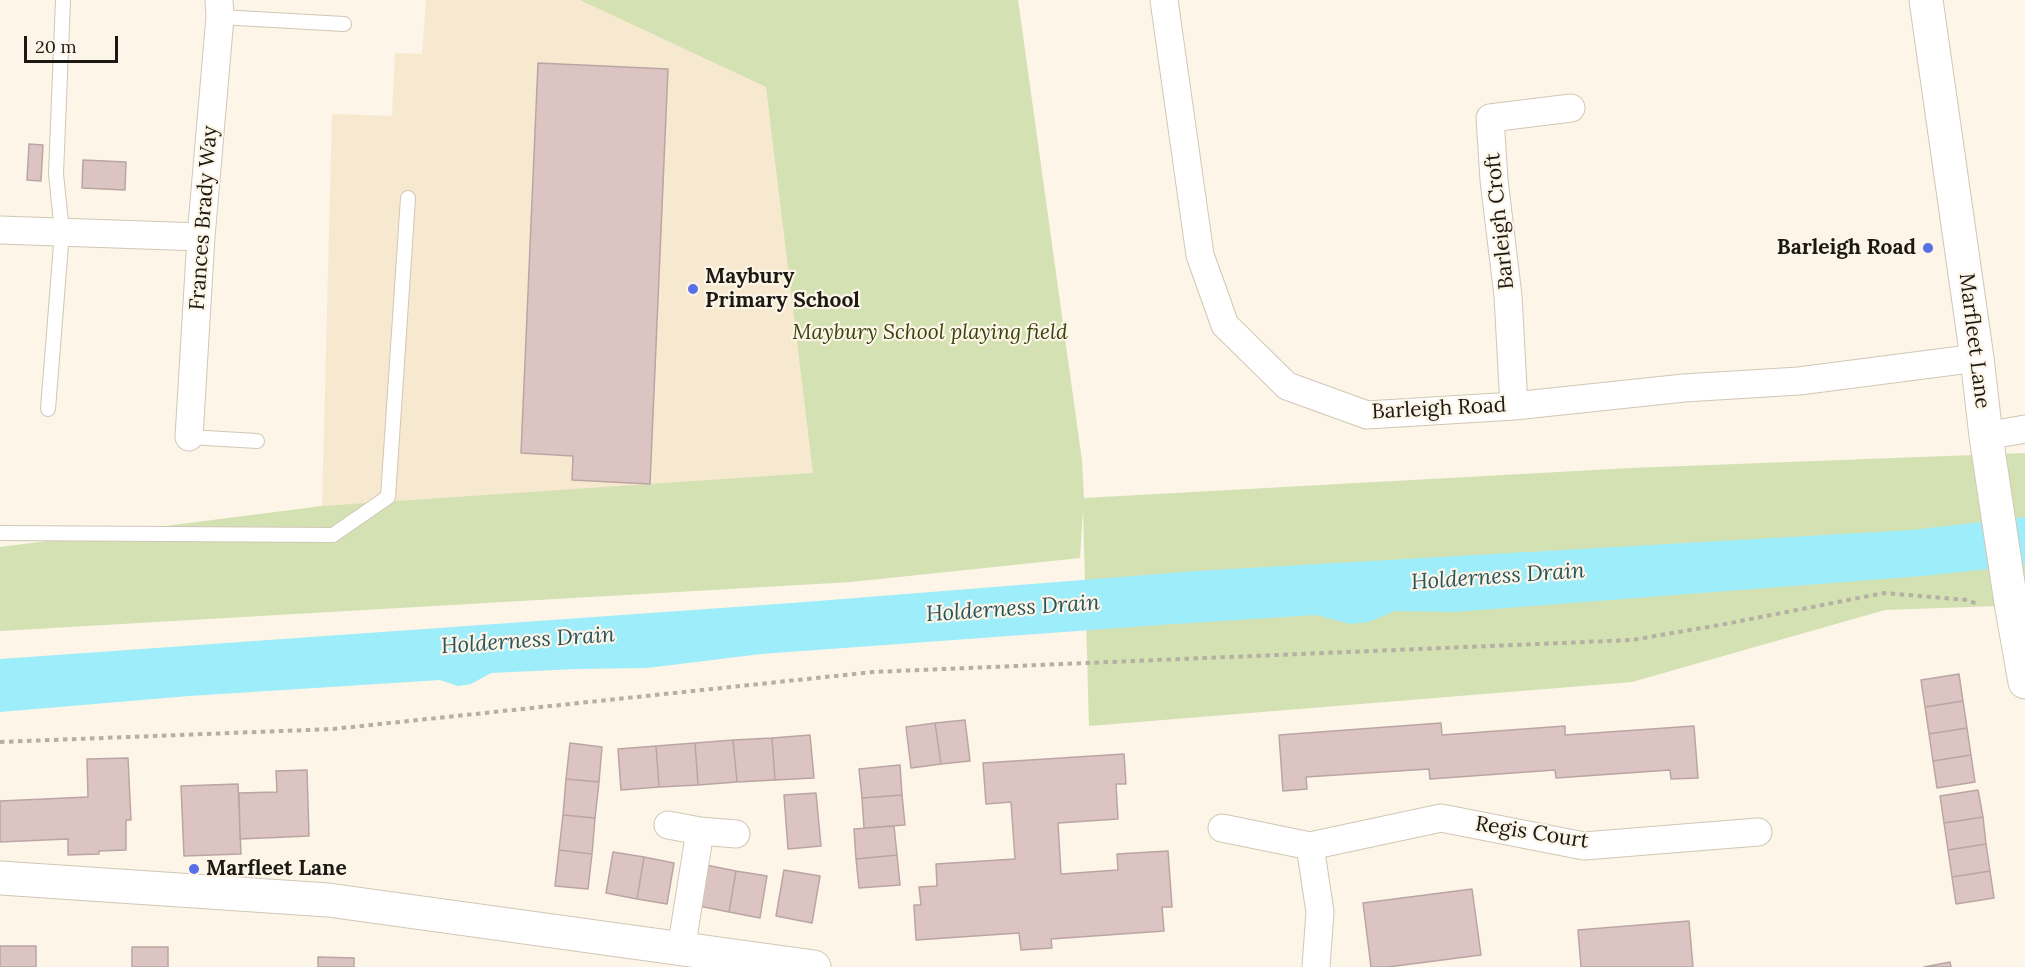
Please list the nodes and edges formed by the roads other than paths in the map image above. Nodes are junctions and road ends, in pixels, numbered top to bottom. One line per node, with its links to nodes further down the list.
1 (63, 0): 9 (lane)
2 (1164, 0): 12 (street, Barleigh Road)
3 (1926, 0): 11 (street, Marfleet Lane)
4 (219, 9): 5 (lane); 10 (street, Frances Brady Way)
5 (344, 24)
6 (1571, 108): 12 (street, Barleigh Croft)
7 (408, 198): 18 (lane)
8 (0, 230): 9 (street)
9 (62, 232): 10 (street); 13 (lane)
10 (201, 237): 16 (street, Frances Brady Way)
11 (1977, 358): 12 (street, Barleigh Road); 15 (street, Marfleet Lane)
12 (1514, 406)
13 (48, 410)
14 (2025, 429): 15 (street)
15 (1986, 436): 19 (street, Marfleet Lane)
16 (189, 437): 17 (lane)
17 (257, 441)
18 (0, 533)
19 (2025, 682)
20 (668, 825): 22 (street)
21 (1222, 828): 25 (street, Regis Court)
22 (700, 831): 24 (street); 27 (street)
23 (1758, 832): 25 (street, Regis Court)
24 (736, 834)
25 (1310, 846): 29 (street)
26 (0, 878): 27 (street)
27 (681, 950): 28 (street)
28 (814, 967)
29 (1316, 967)

